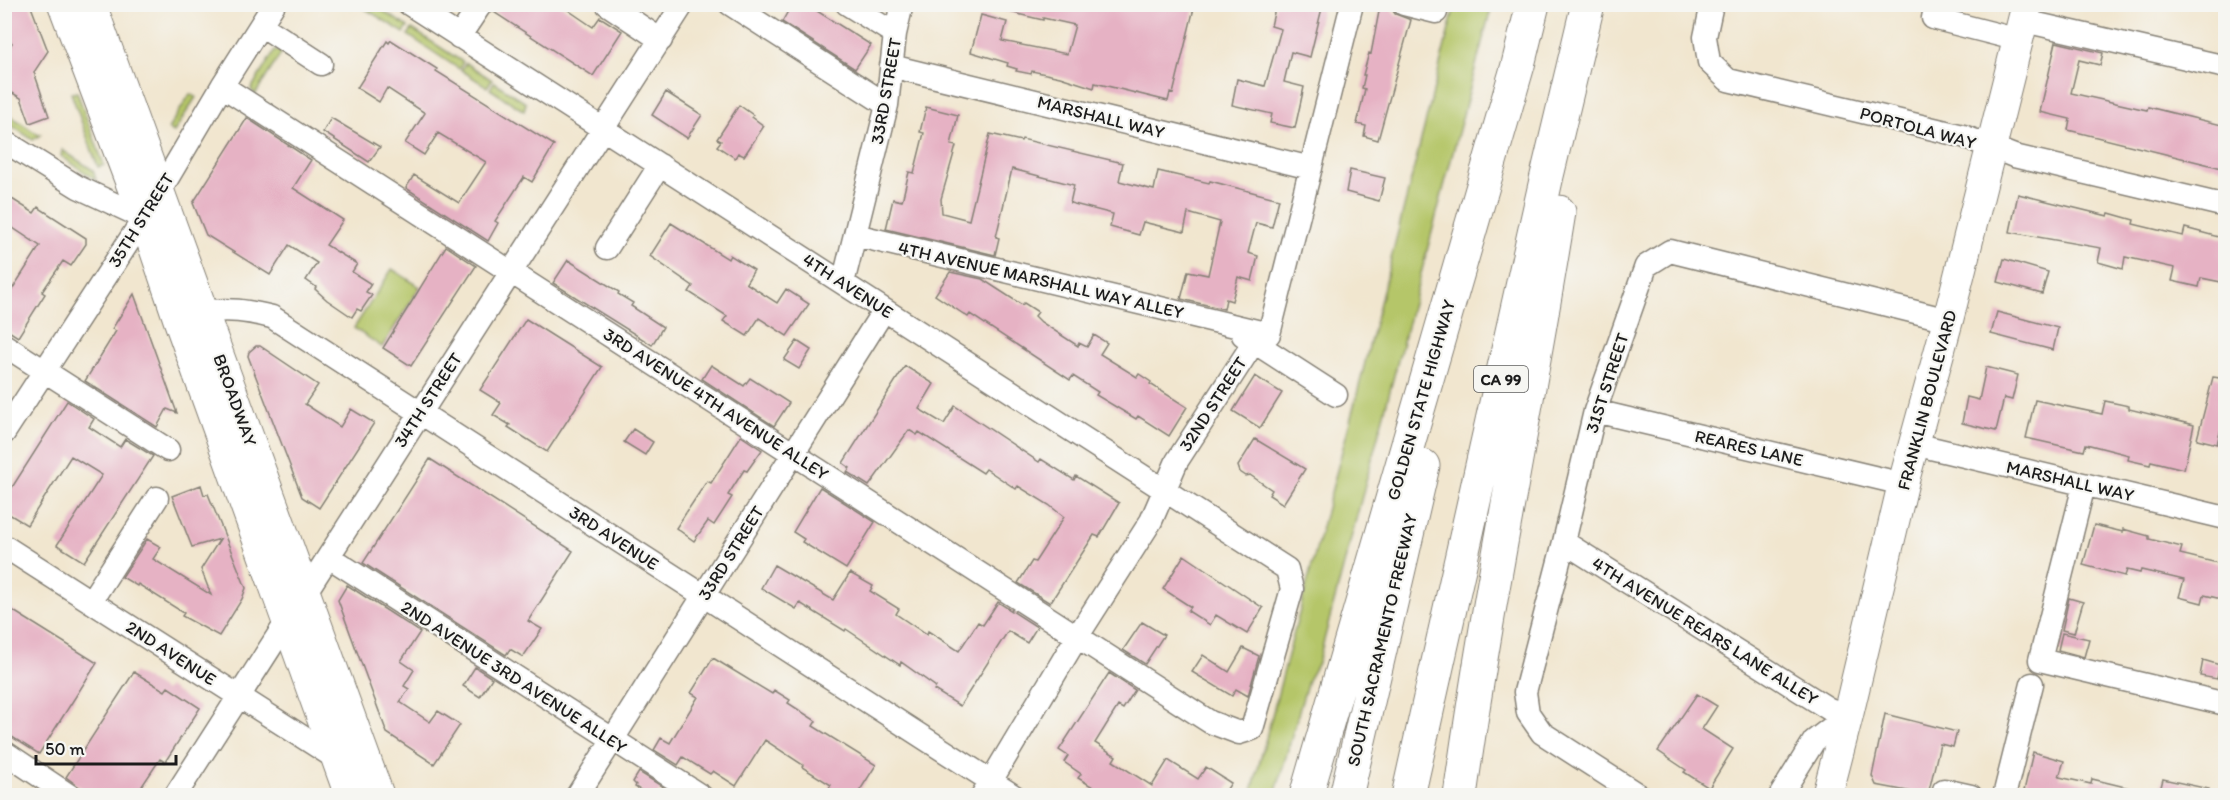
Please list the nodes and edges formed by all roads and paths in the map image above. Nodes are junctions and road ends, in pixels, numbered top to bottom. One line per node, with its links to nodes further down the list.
1 (63, 4): 37 (main road, BROADWAY)
2 (91, 4): 35 (main road, BROADWAY)
3 (274, 4): 20 (street, 35TH STREET)
4 (409, 4): 22 (street, 4TH AVENUE)
5 (481, 4): 22 (street)
6 (607, 4): 23 (street)
7 (683, 4): 23 (street, 34TH STREET)
8 (730, 4): 29 (street)
9 (847, 4): 21 (street)
10 (902, 4): 21 (street, 33RD STREET)
11 (1352, 4): 34 (street, 32ND STREET)
12 (1404, 4): 18 (street)
13 (1533, 4): 25 (highway, GOLDEN STATE HIGHWAY)
14 (1588, 4): 86 (highway, CA 99)
15 (1593, 4): 87 (highway)
16 (1712, 4): 32 (street, PORTOLA WAY)
17 (1936, 4): 19 (street)
18 (1436, 12)
19 (2023, 22): 27 (street); 32 (main road, FRANKLIN BOULEVARD)
20 (261, 25): 24 (street); 28 (street, 35TH STREET)
21 (895, 34): 26 (street, 33RD STREET)
22 (459, 37): 30 (street, 4TH AVENUE)
23 (661, 40): 30 (street, 34TH STREET)
24 (321, 64)
25 (1518, 65): 84 (highway, GOLDEN STATE HIGHWAY); 85 (highway, SOUTH SACRAMENTO FREEWAY)
26 (891, 66): 29 (street, 33RD STREET); 34 (street, MARSHALL WAY)
27 (2226, 67)
28 (222, 86): 35 (street, 35TH STREET); 40 (street, 3RD AVENUE 4TH AVENUE ALLEY)
29 (887, 105): 38 (street, 33RD STREET)
30 (604, 129): 33 (street, 4TH AVENUE); 40 (street, 34TH STREET)
31 (4, 141): 37 (street)
32 (1992, 148): 36 (street, PORTOLA WAY); 44 (main road, FRANKLIN BOULEVARD)
33 (660, 165): 39 (street); 41 (street, 4TH AVENUE)
34 (1311, 168): 45 (street, 32ND STREET)
35 (160, 192): 37 (street, 35TH STREET); 43 (main road, BROADWAY)
36 (2226, 207)
37 (144, 218): 48 (street, 35TH STREET); 68 (main road, BROADWAY)
38 (855, 236): 41 (street, 33RD STREET); 45 (street, 4TH AVENUE MARSHALL WAY ALLEY)
39 (607, 248)
40 (510, 272): 51 (street, 34TH STREET); 55 (street, 3RD AVENUE 4TH AVENUE ALLEY)
41 (843, 282): 42 (street, 4TH AVENUE)
42 (884, 310): 55 (street, 33RD STREET); 58 (street, 4TH AVENUE)
43 (204, 312): 51 (street, 3RD AVENUE); 65 (main road, BROADWAY)
44 (1948, 320): 50 (street, 31ST STREET); 53 (main road, FRANKLIN BOULEVARD)
45 (1227, 324): 46 (street, 32ND STREET)
46 (1254, 342): 49 (street); 58 (street, 32ND STREET)
47 (4, 345): 48 (street)
48 (45, 371): 52 (street, 35TH STREET); 54 (street)
49 (1336, 395)
50 (1595, 411): 56 (street, REARES LANE); 61 (street, 31ST STREET)
51 (420, 412): 63 (street, 34TH STREET); 66 (street, 3RD AVENUE)
52 (4, 433)
53 (1914, 444): 56 (main road, FRANKLIN BOULEVARD); 57 (street, MARSHALL WAY)
54 (168, 450)
55 (792, 453): 66 (street, 33RD STREET); 69 (street, 3RD AVENUE 4TH AVENUE ALLEY)
56 (1903, 484): 73 (main road, FRANKLIN BOULEVARD)
57 (2084, 485): 60 (street, MARSHALL WAY); 72 (street)
58 (1164, 490): 64 (street, 4TH AVENUE); 69 (street, 32ND STREET)
59 (157, 498): 67 (street)
60 (2226, 518)
61 (1564, 542): 73 (street, 4TH AVENUE REARS LANE ALLEY); 88 (street, 31ST STREET)
62 (4, 546): 67 (street, 2ND AVENUE)
63 (328, 557): 65 (street, 34TH STREET); 74 (street, 2ND AVENUE 3RD AVENUE ALLEY)
64 (1287, 569): 69 (street, 3RD AVENUE 4TH AVENUE ALLEY)
65 (305, 593): 68 (street, 34TH STREET); 78 (main road, BROADWAY)
66 (704, 596): 74 (street, 33RD STREET); 77 (street, 3RD AVENUE)
67 (91, 601): 71 (street, 2ND AVENUE)
68 (288, 621): 71 (street, 34TH STREET); 76 (main road, BROADWAY)
69 (1077, 637): 77 (street, 32ND STREET)
70 (2032, 684): 93 (street)
71 (238, 696): 76 (street, 2ND AVENUE); 80 (street, 34TH STREET)
72 (2226, 704)
73 (1848, 715): 89 (street); 90 (main road, FRANKLIN BOULEVARD)
74 (613, 740): 81 (street, 33RD STREET); 82 (street, 2ND AVENUE 3RD AVENUE ALLEY)
75 (4, 752): 79 (street)
76 (337, 759): 78 (main road, BROADWAY)
77 (987, 788): 83 (street, 3RD AVENUE)
78 (373, 793)
79 (70, 795)
80 (175, 795)
81 (578, 795)
82 (701, 795)
83 (1014, 795)
84 (1306, 795)
85 (1346, 795)
86 (1408, 795)
87 (1460, 795)
88 (1640, 795)
89 (1780, 795)
90 (1830, 795)
91 (1943, 795): 92 (street)
92 (1971, 795)
93 (2004, 795)

